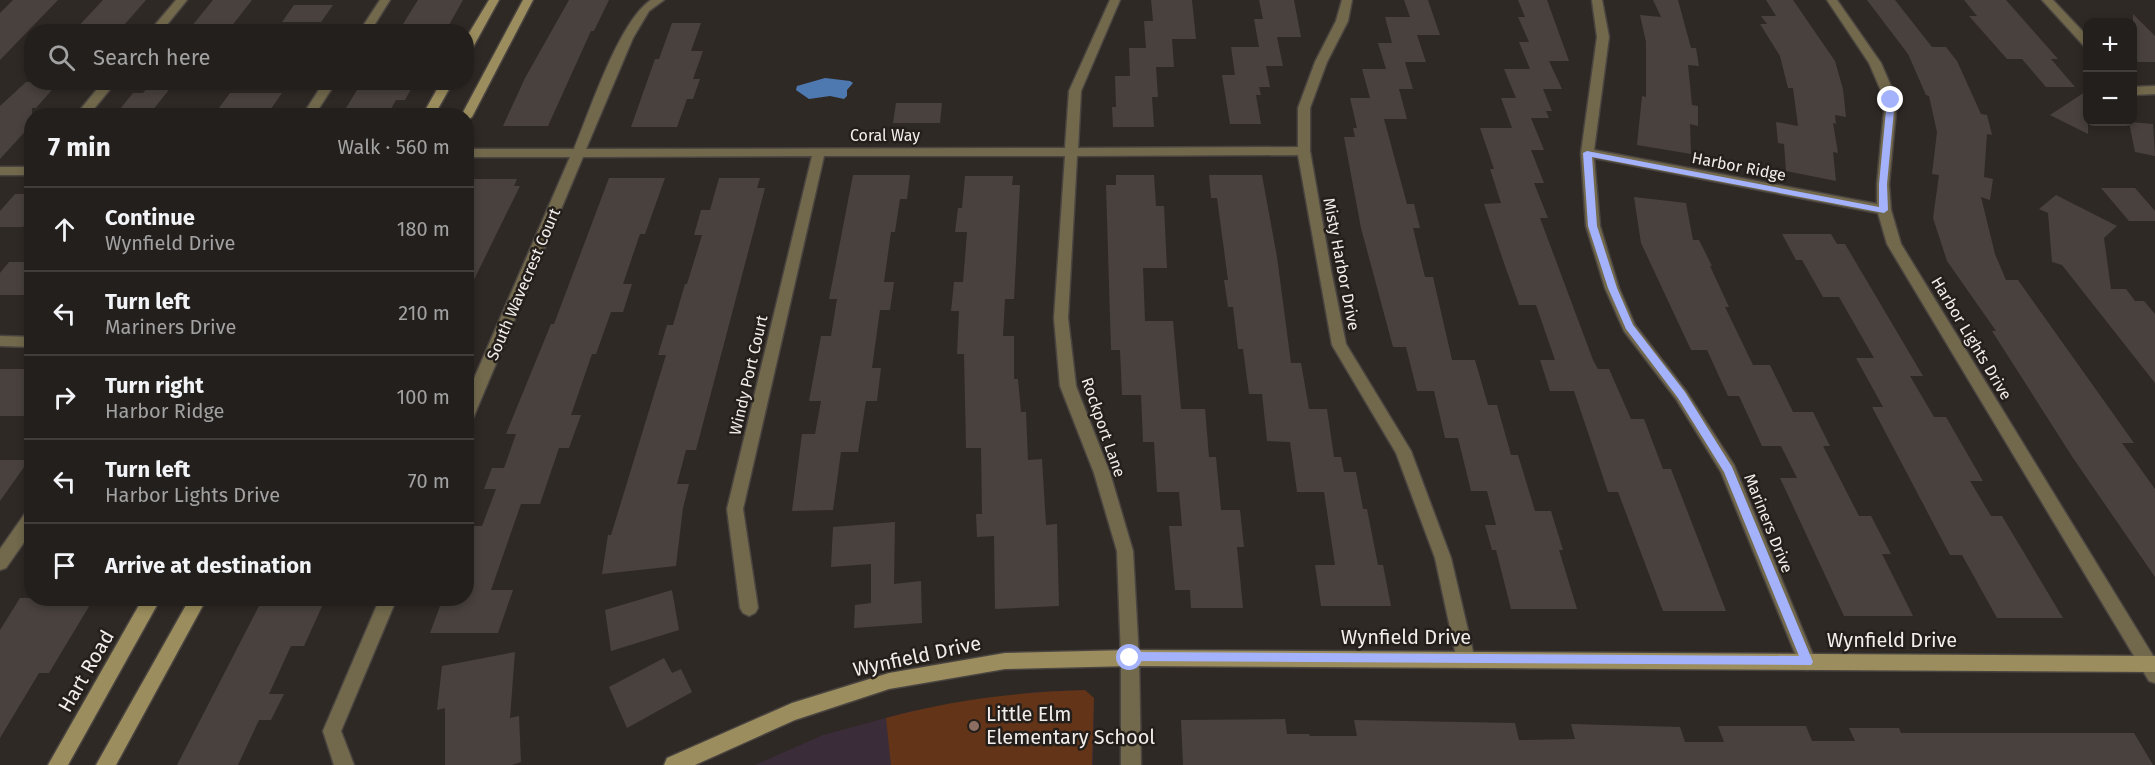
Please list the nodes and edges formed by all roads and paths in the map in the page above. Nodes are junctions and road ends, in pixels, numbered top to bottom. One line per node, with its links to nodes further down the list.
1 (182, 0): 11 (street)
2 (385, 0): 12 (street)
3 (494, 0): 13 (street)
4 (528, 0): 23 (street)
5 (659, 0): 28 (street, South Wavecrest Court)
6 (1115, 0): 25 (street, Rockport Lane)
7 (1347, 0): 24 (street, Misty Harbor Drive)
8 (1597, 0): 29 (street, Mariners Drive)
9 (1832, 0): 32 (street, Harbor Lights Drive)
10 (2048, 0): 14 (street)
11 (161, 24)
12 (369, 24)
13 (474, 35)
14 (2083, 38)
15 (103, 90): 20 (street)
16 (325, 90): 21 (street)
17 (443, 90): 22 (street)
18 (2155, 90): 19 (street)
19 (2137, 91)
20 (88, 108)
21 (313, 108)
22 (432, 108)
23 (471, 108)
24 (1304, 150): 25 (street, Coral Way); 43 (street, Misty Harbor Drive)
25 (1070, 151): 26 (street, Coral Way); 42 (street, Rockport Lane)
26 (819, 152): 28 (street, Coral Way); 41 (street, Windy Port Court)
27 (474, 153): 28 (street, Coral Way)
28 (579, 153): 35 (street, South Wavecrest Court)
29 (1587, 153): 32 (street, Harbor Ridge); 44 (street, Mariners Drive)
30 (0, 171): 31 (street)
31 (24, 171)
32 (1884, 210): 45 (street, Harbor Lights Drive)
33 (0, 341): 34 (street)
34 (24, 342)
35 (474, 397)
36 (24, 528): 37 (street)
37 (0, 562)
38 (148, 606): 46 (street, Hart Road)
39 (195, 606): 47 (street)
40 (385, 606): 48 (street)
41 (749, 608)
42 (1130, 658): 43 (street, Wynfield Drive); 49 (street, Wynfield Drive); 50 (street, Rockport Lane)
43 (1466, 660): 44 (street, Wynfield Drive)
44 (1807, 662): 45 (street, Wynfield Drive)
45 (2153, 668)
46 (58, 765)
47 (106, 765)
48 (344, 765)
49 (674, 765)
50 (1131, 765)

